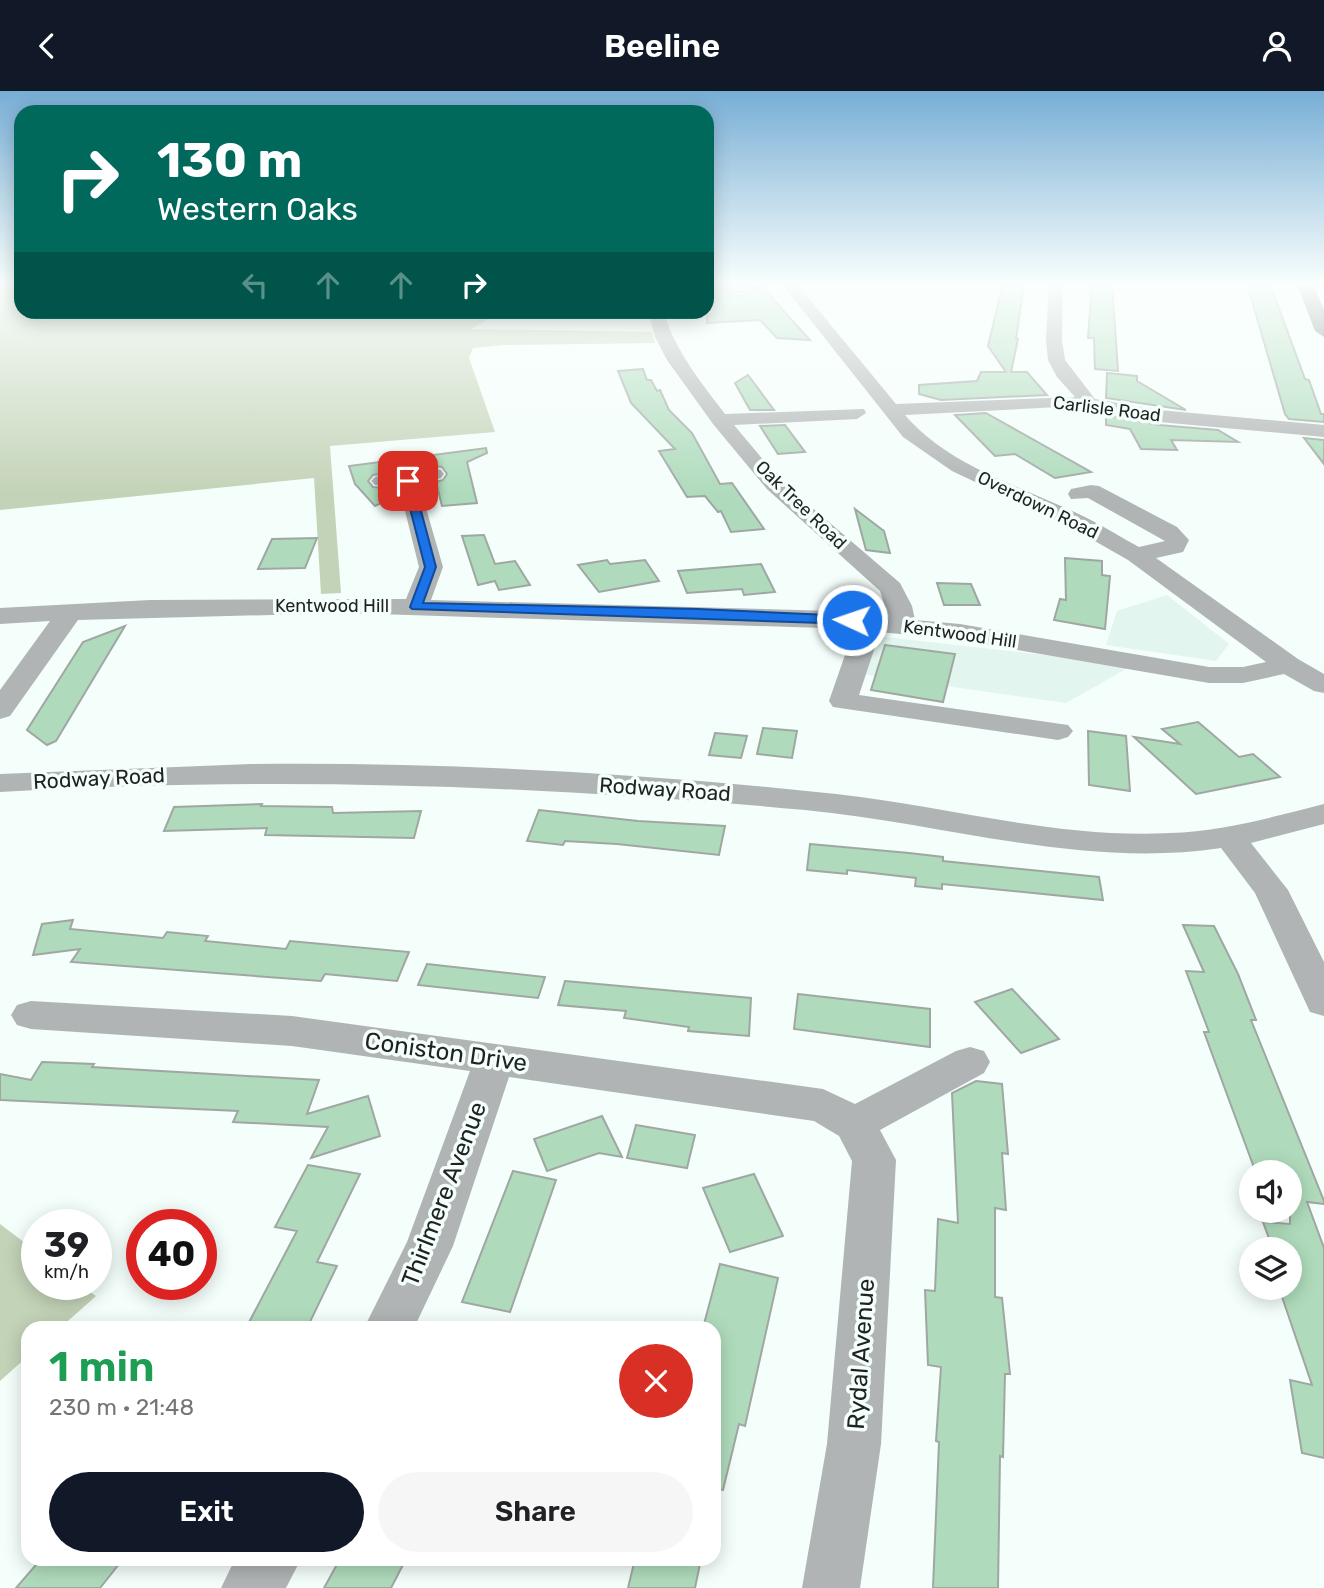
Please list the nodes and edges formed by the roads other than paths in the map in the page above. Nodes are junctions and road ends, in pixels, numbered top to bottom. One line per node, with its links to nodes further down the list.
1 (672, 354): 7 (street, Oak Tree Road)
2 (846, 354): 5 (street, Overdown Road)
3 (1055, 354): 4 (street)
4 (1088, 403): 5 (street, Carlisle Road); 8 (street, Carlisle Road)
5 (889, 410): 13 (street, Overdown Road)
6 (857, 413): 7 (street)
7 (720, 420): 18 (street, Oak Tree Road)
8 (1324, 431)
9 (434, 474): 11 (street)
10 (382, 481): 11 (street)
11 (408, 481): 14 (street)
12 (1079, 493): 13 (street)
13 (1136, 555): 19 (street, Overdown Road)
14 (416, 607): 15 (street, Kentwood Hill); 17 (street, Kentwood Hill)
15 (70, 612): 16 (street, Kentwood Hill); 21 (street)
16 (0, 617)
17 (870, 621): 18 (street, Kentwood Hill); 22 (street)
18 (903, 625): 19 (street, Kentwood Hill)
19 (1288, 665): 20 (street, Overdown Road)
20 (1324, 685)
21 (0, 710)
22 (1058, 731)
23 (0, 783): 25 (street, Rodway Road)
24 (1324, 814): 25 (street, Rodway Road)
25 (1229, 837): 26 (street)
26 (1324, 1002)
27 (31, 1015): 28 (street, Coniston Drive)
28 (495, 1059): 30 (street, Coniston Drive); 31 (street, Thirlmere Avenue)
29 (970, 1062): 30 (street)
30 (854, 1124): 34 (street, Rydal Avenue)
31 (392, 1321)
32 (267, 1566): 33 (street)
33 (250, 1588)
34 (831, 1588)

